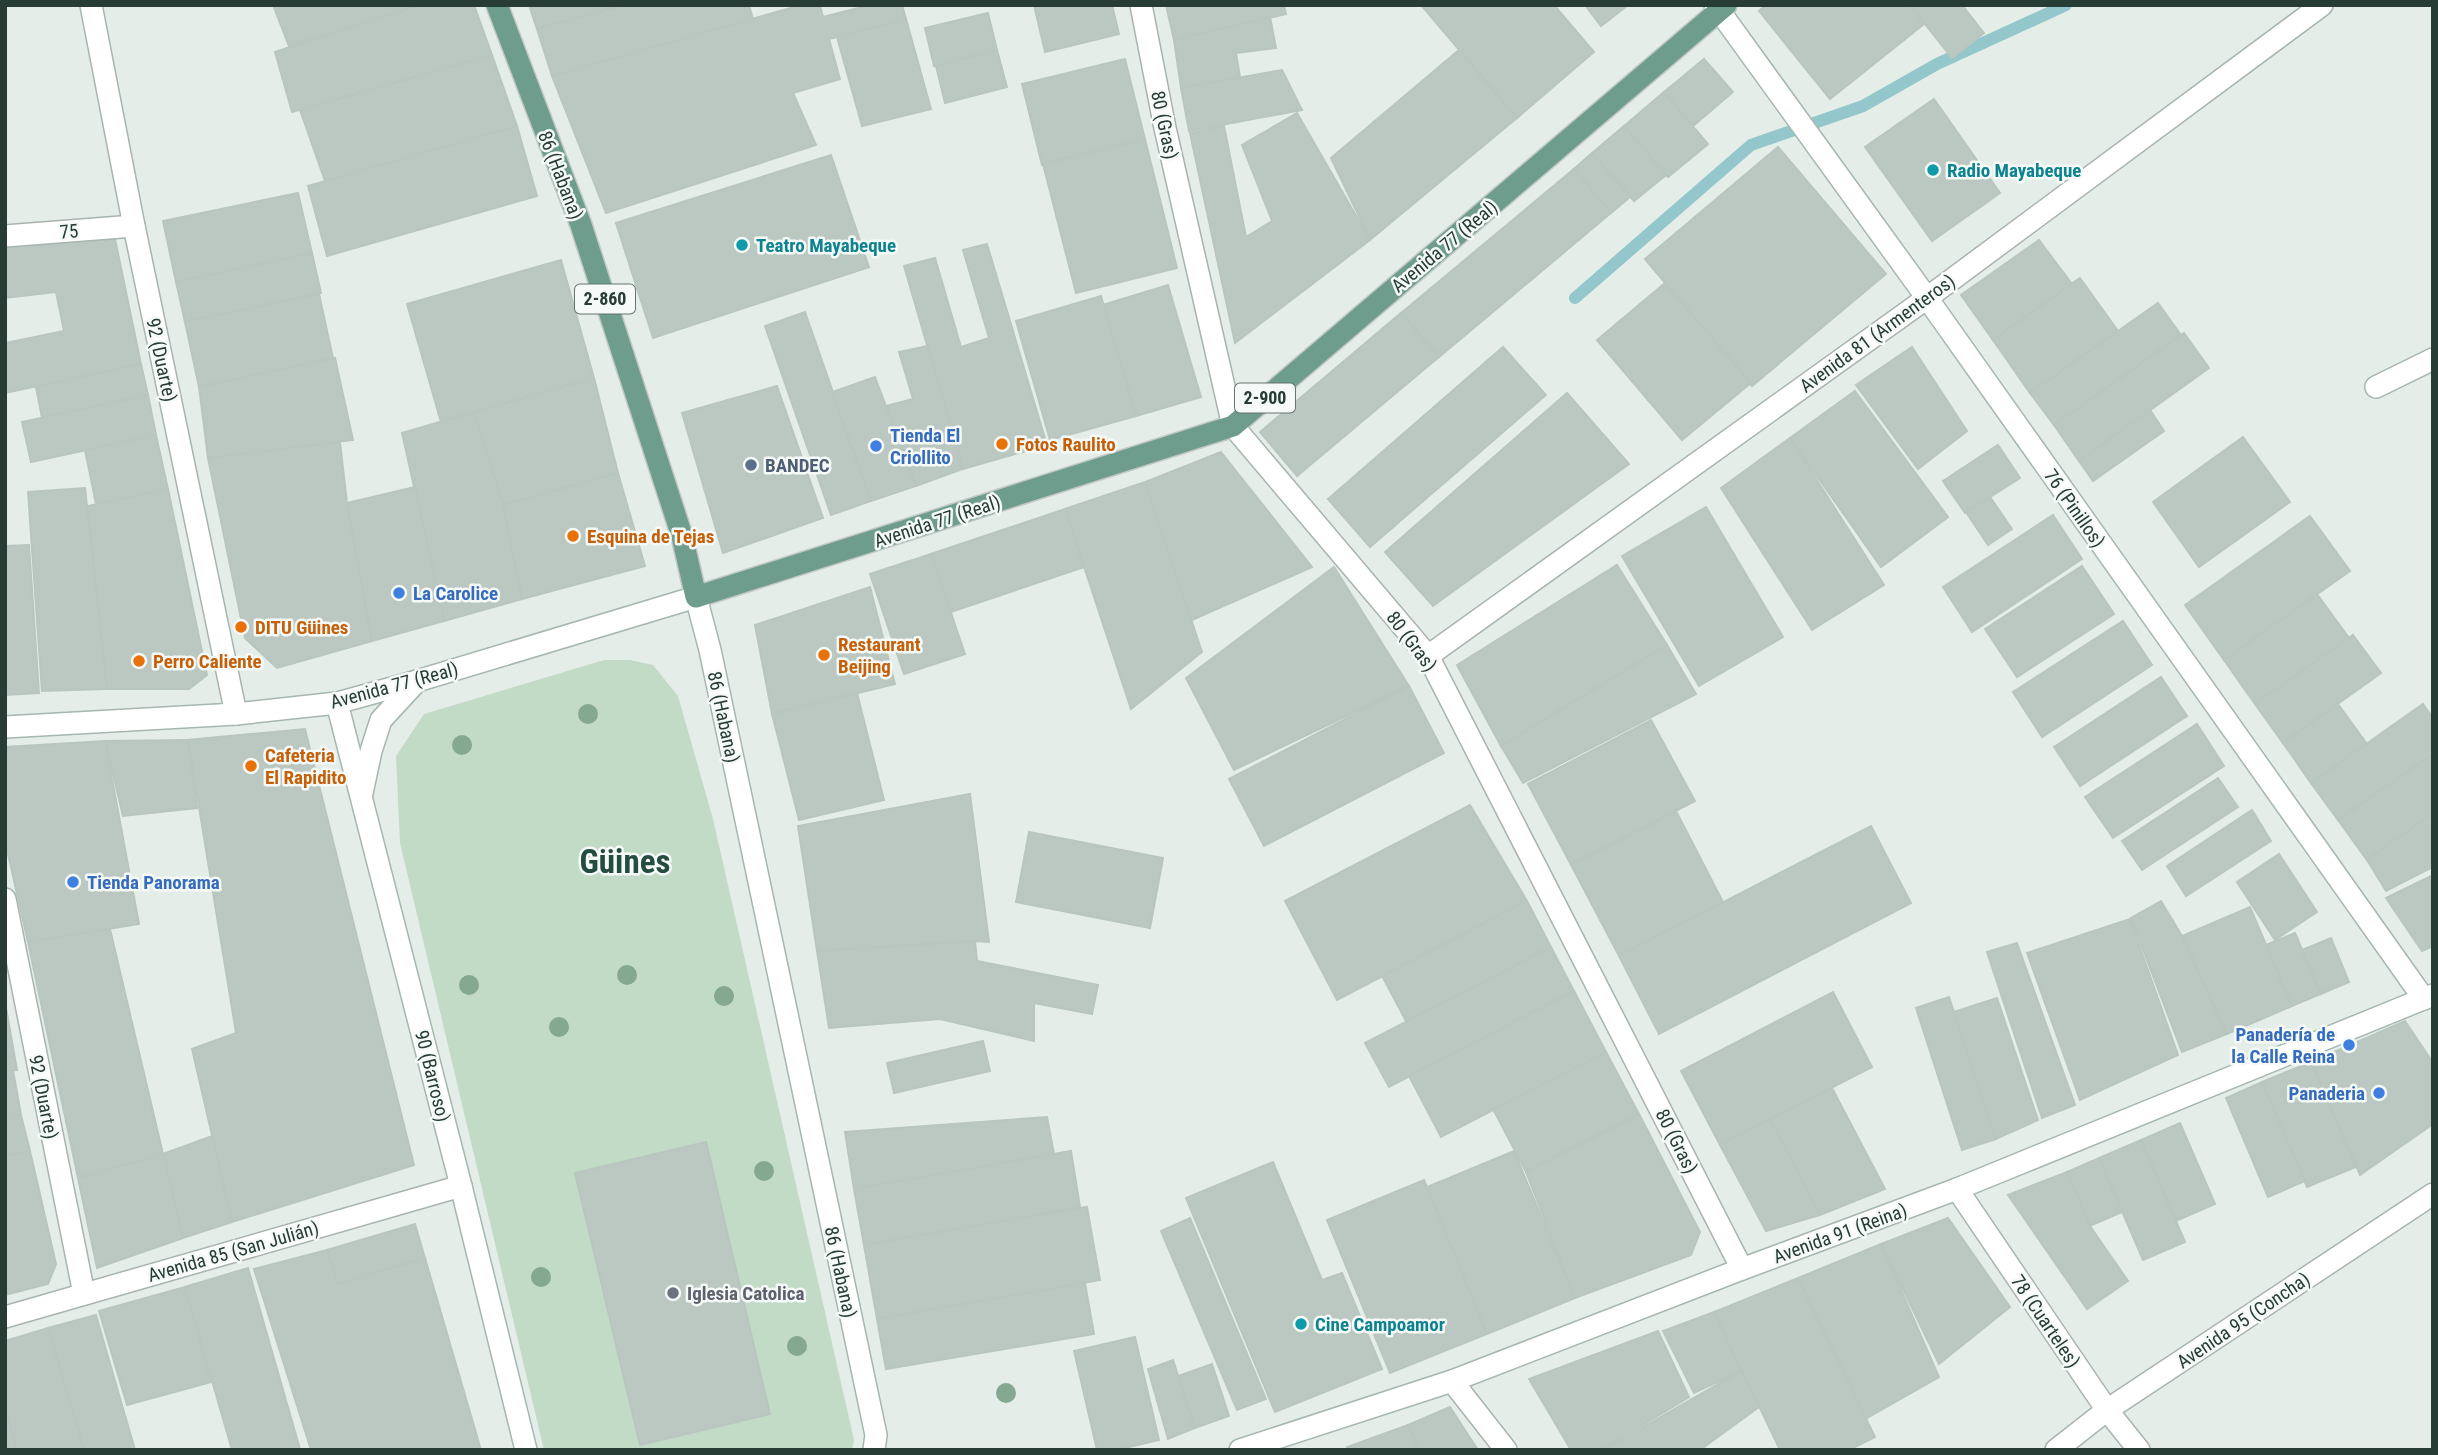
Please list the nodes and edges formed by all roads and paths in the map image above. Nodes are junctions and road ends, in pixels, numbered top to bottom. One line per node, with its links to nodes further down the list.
1 (91, 5): 6 (street, 92 (Duarte))
2 (497, 5): 12 (main road, 86 (Habana) / 2-860)
3 (1141, 5): 11 (street, 80 (Gras))
4 (2322, 5): 8 (street, Avenida 81 (Armenteros))
5 (1720, 7): 8 (street, 76 (Pinillos)); 11 (main road, Avenida 77 (Real) / 2-900)
6 (134, 226): 7 (street, 75); 16 (street, 92 (Duarte))
7 (5, 236)
8 (1927, 298): 13 (street, Avenida 81 (Armenteros)); 20 (street, 76 (Pinillos))
9 (2433, 359): 10 (street)
10 (2376, 387)
11 (1233, 426): 12 (main road, Avenida 77 (Real) / 2-900); 13 (street, 80 (Gras))
12 (696, 597): 14 (street, Avenida 77 (Real)); 29 (street, 86 (Habana))
13 (1428, 656): 24 (street, 80 (Gras))
14 (417, 681): 15 (street, Avenida 77 (Real)); 18 (street)
15 (337, 702): 16 (street, Avenida 77 (Real)); 18 (street, 90 (Barroso))
16 (236, 713): 17 (street, Avenida 77 (Real))
17 (5, 727)
18 (361, 799): 21 (street, 90 (Barroso))
19 (5, 899): 25 (street, 92 (Duarte))
20 (2430, 1002): 22 (street, Avenida 91 (Reina))
21 (461, 1186): 25 (street, Avenida 85 (San Julián)); 30 (street, 90 (Barroso))
22 (1957, 1189): 24 (street, Avenida 91 (Reina)); 28 (street, 78 (Cuarteles))
23 (2433, 1194): 28 (street, Avenida 95 (Concha))
24 (1742, 1269): 27 (street, Avenida 91 (Reina))
25 (83, 1294): 26 (street, Avenida 85 (San Julián))
26 (5, 1317)
27 (1452, 1381): 31 (street, Avenida 91 (Reina)); 32 (street)
28 (2107, 1410): 33 (street, Avenida 95 (Concha)); 34 (street, 78 (Cuarteles))
29 (877, 1445)
30 (526, 1450)
31 (1240, 1450)
32 (1506, 1450)
33 (2056, 1450)
34 (2139, 1450)

